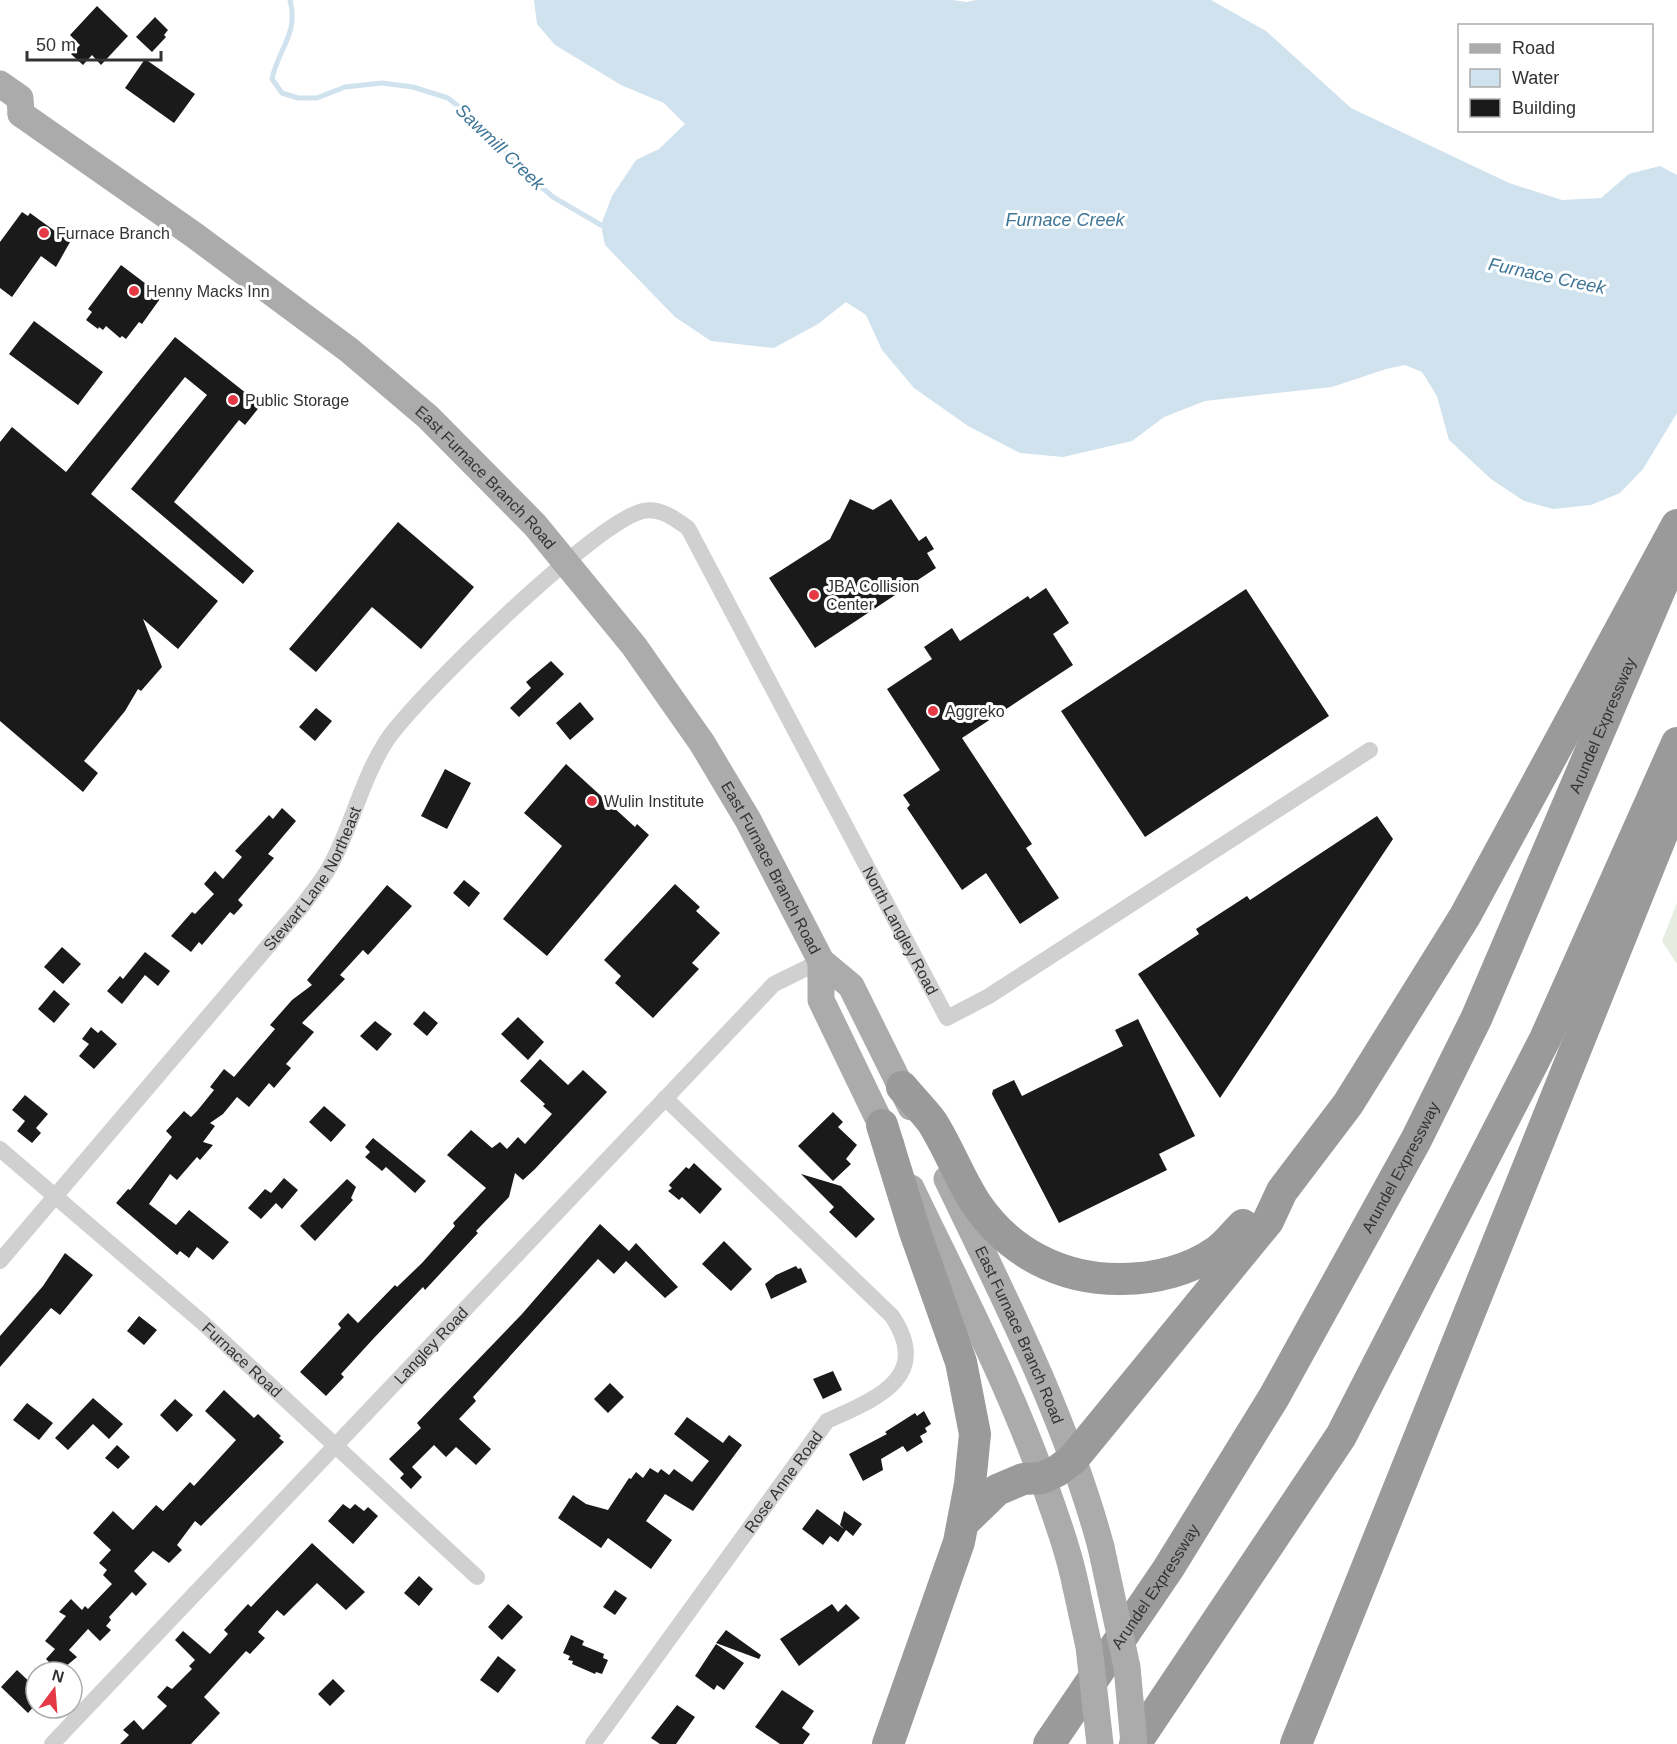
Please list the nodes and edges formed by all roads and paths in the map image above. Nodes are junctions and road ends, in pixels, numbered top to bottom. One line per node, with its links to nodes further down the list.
1 (0, 84): 2 (main road, East Furnace Branch Road)
2 (10, 114): 5 (main road, East Furnace Branch Road)
3 (1677, 525): 14 (highway)
4 (1677, 550): 25 (highway, Arundel Expressway)
5 (566, 562): 7 (street, North Langley Road); 9 (main road, East Furnace Branch Road); 15 (street, Stewart Lane Northeast)
6 (1677, 743): 27 (highway)
7 (1370, 750)
8 (1677, 797): 28 (highway)
9 (821, 961): 10 (main road, East Furnace Branch Road); 11 (street, Langley Road); 12 (main road, East Furnace Branch Road)
10 (902, 1087): 14 (highway); 18 (main road, East Furnace Branch Road)
11 (666, 1098): 17 (street, Langley Road); 23 (street, Rose Anne Road)
12 (882, 1125): 19 (main road, East Furnace Branch Road); 20 (highway)
13 (0, 1149): 15 (street, Furnace Road)
14 (1282, 1191): 18 (highway)
15 (55, 1197): 16 (street, Stewart Lane Northeast); 17 (street, Furnace Road)
16 (0, 1261)
17 (335, 1446): 21 (street, Furnace Road); 22 (street, Langley Road)
18 (1073, 1460): 19 (highway); 27 (main road, East Furnace Branch Road, bridge)
19 (1042, 1478): 20 (highway); 26 (main road, East Furnace Branch Road, bridge)
20 (963, 1523): 24 (highway)
21 (477, 1577)
22 (52, 1744)
23 (593, 1744)
24 (888, 1744)
25 (1049, 1744)
26 (1100, 1744)
27 (1134, 1744)
28 (1296, 1744)

